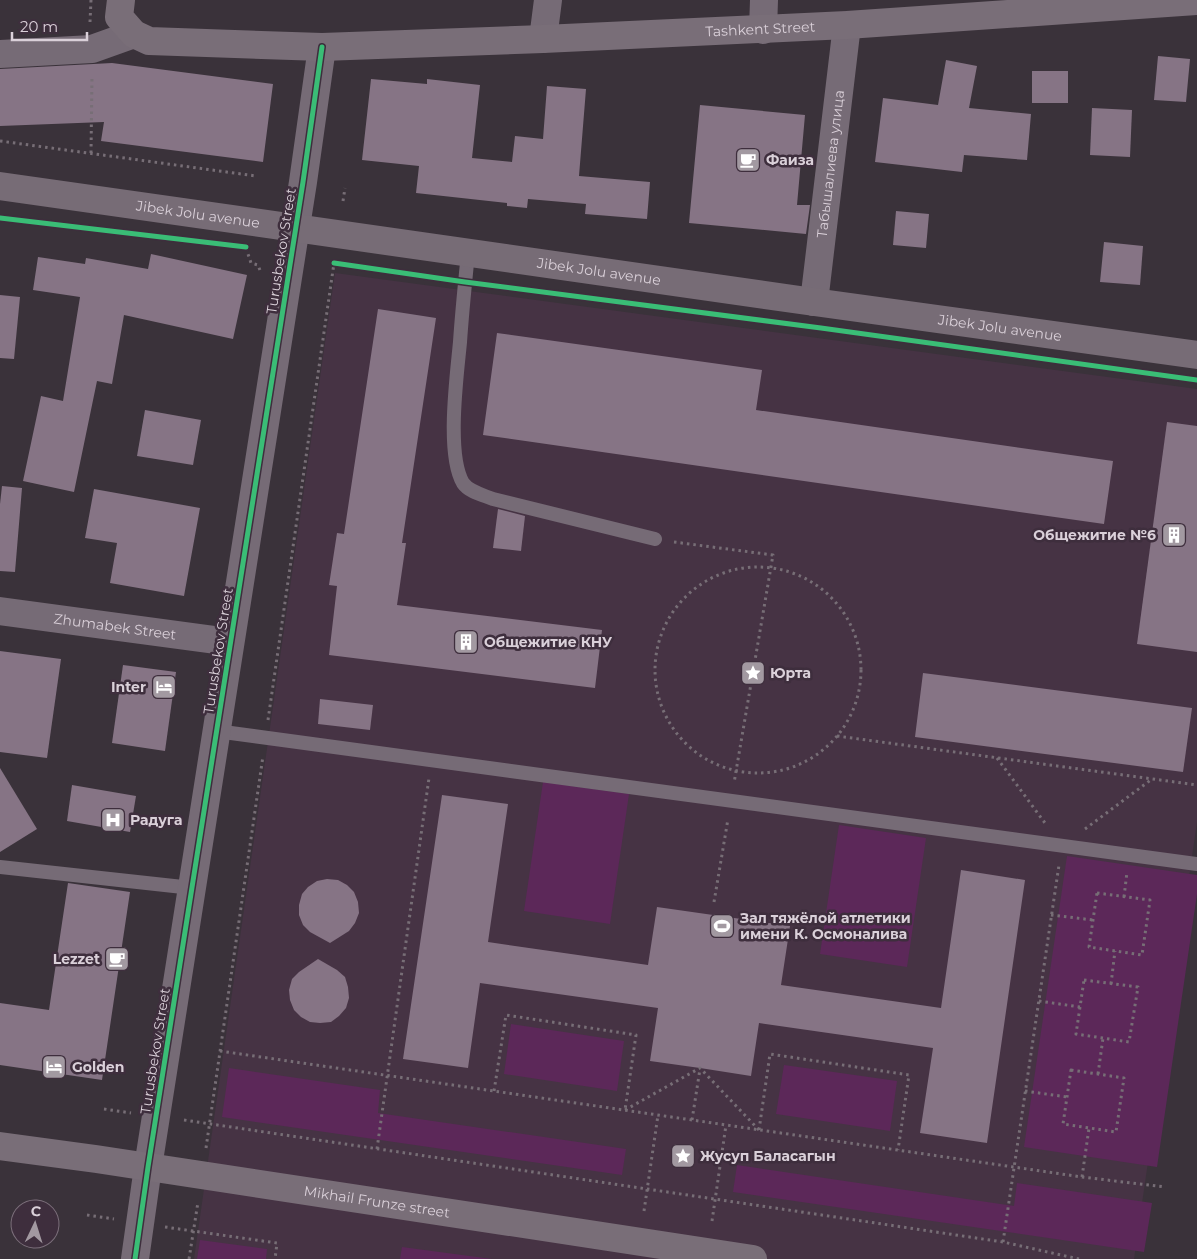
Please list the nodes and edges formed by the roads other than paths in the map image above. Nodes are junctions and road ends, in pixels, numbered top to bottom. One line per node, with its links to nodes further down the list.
1 (121, 0): 8 (street)
2 (548, 0): 9 (street)
3 (764, 0): 7 (street)
4 (1197, 1): 5 (street, Tashkent Street)
5 (1092, 4): 6 (street, Tashkent Street)
6 (847, 26): 7 (street, Tashkent Street); 15 (street, Табышалиева улица)
7 (763, 30): 9 (street, Tashkent Street)
8 (134, 34): 10 (street); 11 (street)
9 (544, 40): 10 (street, Tashkent Street)
10 (322, 47): 13 (street, Turusbekov Street)
11 (0, 54)
12 (0, 186): 13 (main road, Jibek Jolu avenue)
13 (295, 229): 14 (main road, Jibek Jolu avenue); 19 (street, Turusbekov Street)
14 (468, 253): 15 (main road, Jibek Jolu avenue); 17 (lane)
15 (814, 302): 16 (main road, Jibek Jolu avenue)
16 (1197, 355)
17 (655, 539)
18 (0, 611): 19 (street, Zhumabek Street)
19 (230, 642): 20 (street, Turusbekov Street)
20 (216, 732): 21 (lane); 23 (street, Turusbekov Street)
21 (1197, 864)
22 (0, 867): 23 (lane)
23 (192, 888): 25 (street, Turusbekov Street)
24 (0, 1146): 25 (street, Mikhail Frunze street)
25 (148, 1167): 26 (street, Turusbekov Street); 27 (street, Mikhail Frunze street)
26 (135, 1259)
27 (753, 1259)

